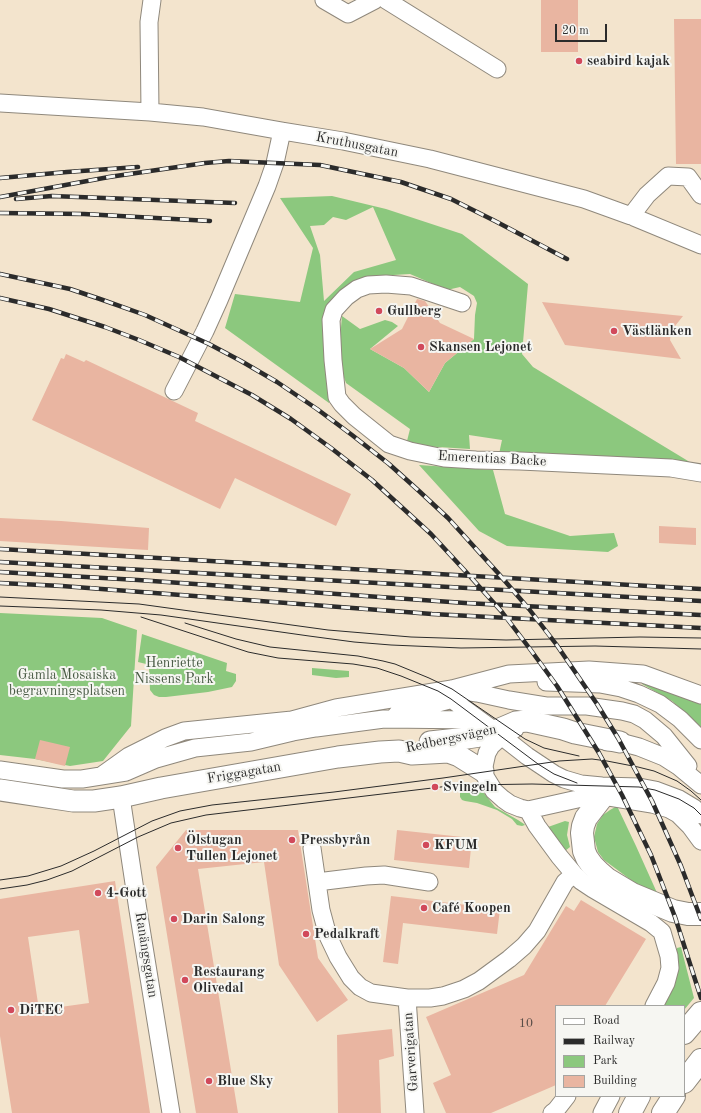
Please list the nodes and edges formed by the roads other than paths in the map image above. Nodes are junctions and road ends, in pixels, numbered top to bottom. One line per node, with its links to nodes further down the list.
1 (152, 0): 7 (street)
2 (324, 0): 3 (street)
3 (375, 0)
4 (386, 0): 5 (street)
5 (497, 69)
6 (0, 103): 7 (street, Kruthusgatan)
7 (150, 112): 8 (street, Kruthusgatan)
8 (282, 131): 10 (street, Kruthusgatan); 13 (street)
9 (701, 194): 10 (street)
10 (632, 216): 11 (street, Kruthusgatan)
11 (701, 245)
12 (462, 303): 14 (street, Emerentias Backe)
13 (174, 391)
14 (701, 473)
15 (477, 693): 16 (street); 20 (street); 26 (street)
16 (452, 694): 17 (street); 18 (street); 19 (street); 25 (street)
17 (701, 694)
18 (384, 719): 19 (street); 25 (street)
19 (492, 729): 21 (main road, Redbergsvägen); 22 (main road, Redbergsvägen); 24 (street, Redbergsvägen); 31 (street)
20 (701, 740)
21 (620, 742): 26 (street, Redbergsvägen)
22 (399, 751): 24 (main road, Friggagatan); 29 (main road, Friggagatan)
23 (0, 770): 25 (street)
24 (483, 771): 30 (street)
25 (101, 776)
26 (701, 785)
27 (0, 790): 29 (main road, Friggagatan)
28 (603, 796): 30 (street); 32 (street); 37 (highway)
29 (121, 798): 49 (street, Ranängsgatan)
30 (528, 810): 34 (street)
31 (701, 815)
32 (701, 841)
33 (312, 848): 35 (street, Garverigatan)
34 (574, 874): 38 (street); 39 (street)
35 (317, 882): 36 (street); 38 (street, Garverigatan)
36 (429, 882)
37 (701, 914)
38 (407, 998): 50 (street, Garverigatan)
39 (656, 1001): 40 (street)
40 (646, 1005)
41 (701, 1013): 42 (highway)
42 (685, 1032)
43 (701, 1060): 44 (highway)
44 (685, 1081)
45 (566, 1097): 51 (street)
46 (610, 1097): 52 (street)
47 (638, 1097): 53 (highway)
48 (673, 1097): 54 (highway)
49 (172, 1113)
50 (415, 1113)
51 (552, 1113)
52 (602, 1113)
53 (630, 1113)
54 (663, 1113)

